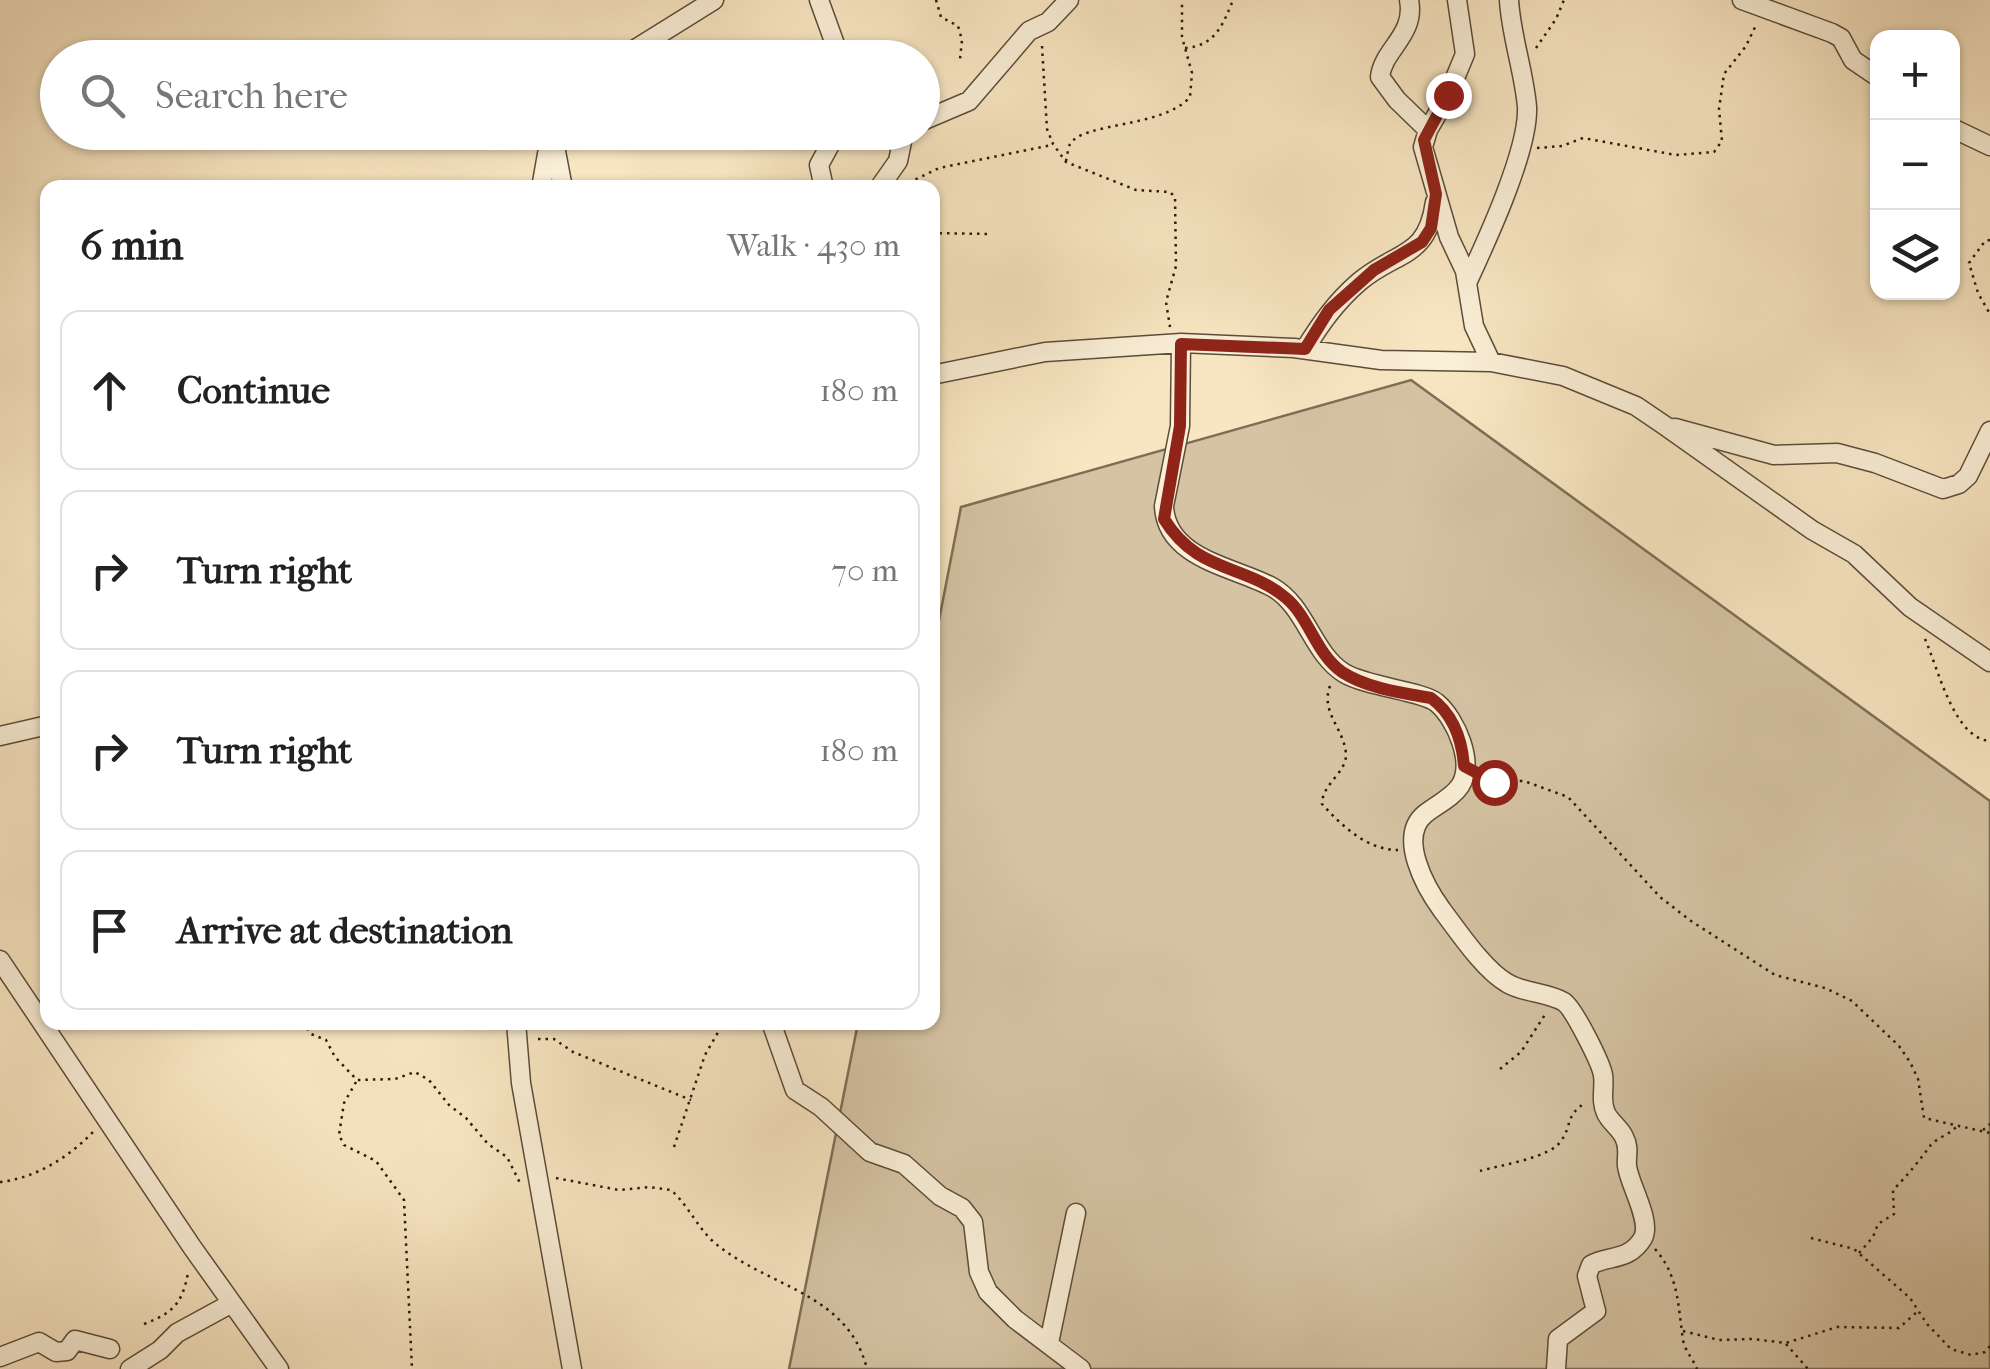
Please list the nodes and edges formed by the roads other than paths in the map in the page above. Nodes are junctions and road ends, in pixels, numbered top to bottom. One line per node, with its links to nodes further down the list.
1 (714, 0): 8 (street)
2 (818, 0): 9 (street)
3 (1069, 0): 11 (street)
4 (1409, 0): 12 (street)
5 (1457, 0): 12 (street)
6 (1509, 0): 24 (street)
7 (1742, 0): 10 (street)
8 (650, 40)
9 (833, 40)
10 (1870, 72)
11 (940, 113)
12 (1428, 130): 23 (street)
13 (1960, 132): 14 (street)
14 (1990, 146)
15 (551, 150): 19 (street)
16 (557, 150): 20 (street)
17 (827, 150): 21 (street)
18 (900, 150): 22 (street)
19 (543, 180)
20 (562, 180)
21 (822, 180)
22 (885, 180)
23 (1436, 194): 24 (street); 26 (street)
24 (1467, 282): 27 (street)
25 (1177, 344): 26 (street); 28 (street); 48 (street)
26 (1305, 349): 27 (street)
27 (1491, 362): 29 (street)
28 (940, 373)
29 (1664, 425): 30 (street); 31 (street)
30 (1990, 432)
31 (1990, 662)
32 (40, 727): 33 (street)
33 (0, 736)
34 (0, 960): 35 (street)
35 (40, 1019)
36 (48, 1030): 40 (street)
37 (775, 1030): 41 (street)
38 (516, 1031): 46 (street)
39 (1076, 1213): 41 (street)
40 (232, 1304): 44 (street); 45 (street)
41 (1049, 1343): 47 (street)
42 (110, 1349): 43 (street)
43 (0, 1357)
44 (141, 1366)
45 (278, 1369)
46 (572, 1369)
47 (1081, 1369)
48 (1556, 1369)

